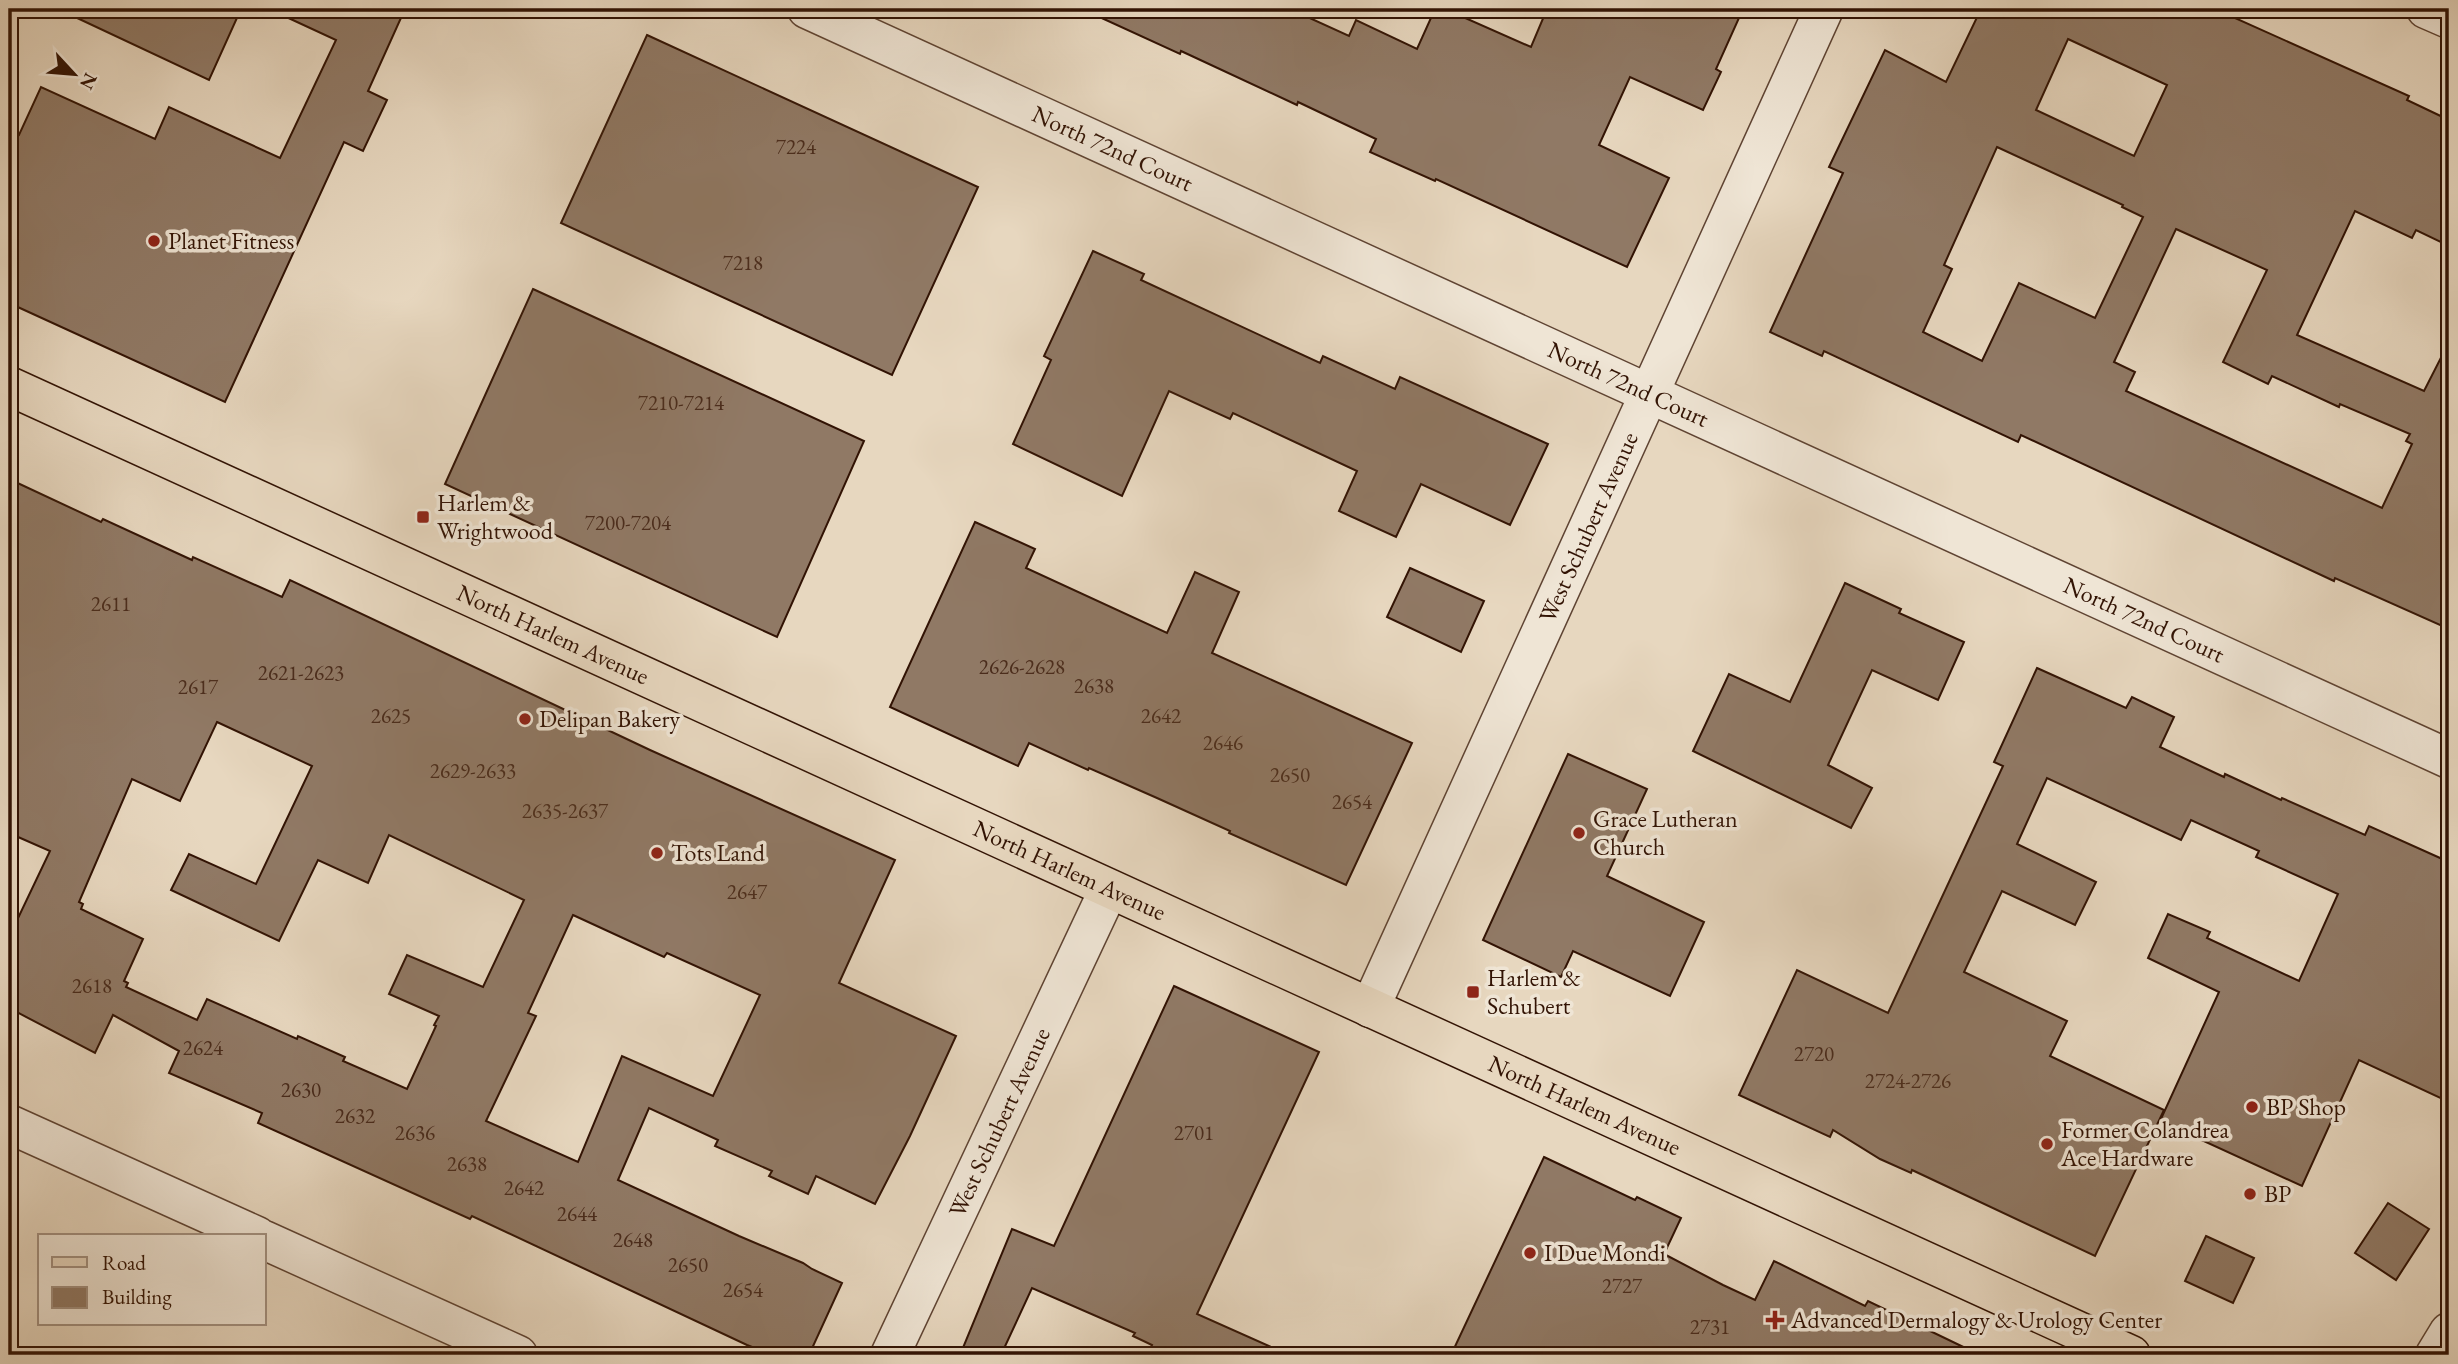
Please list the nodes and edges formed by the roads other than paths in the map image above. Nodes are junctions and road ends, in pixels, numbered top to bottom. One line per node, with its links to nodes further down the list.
1 (807, 9): 6 (street, North 72nd Court)
2 (1824, 9): 6 (street, West Schubert Avenue)
3 (2426, 9): 4 (street)
4 (2449, 19)
5 (9, 386): 8 (main road, North Harlem Avenue)
6 (1649, 393): 7 (street, North 72nd Court); 9 (street, West Schubert Avenue)
7 (2449, 759)
8 (1110, 889): 9 (main road, North Harlem Avenue); 15 (street, West Schubert Avenue)
9 (1370, 1008): 16 (main road, North Harlem Avenue)
10 (9, 1124): 11 (street)
11 (253, 1234)
12 (266, 1241): 14 (street)
13 (2449, 1332): 17 (street)
14 (518, 1355)
15 (890, 1355)
16 (2131, 1355)
17 (2435, 1355)

